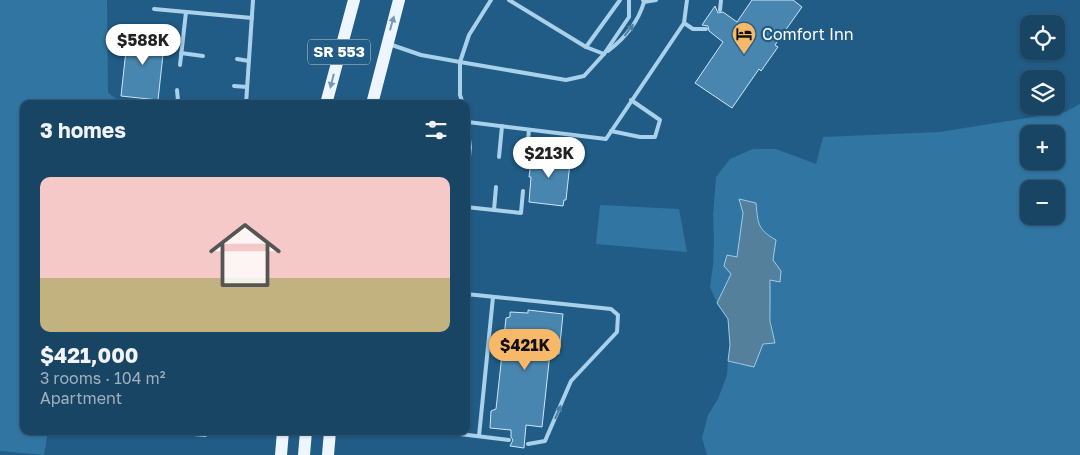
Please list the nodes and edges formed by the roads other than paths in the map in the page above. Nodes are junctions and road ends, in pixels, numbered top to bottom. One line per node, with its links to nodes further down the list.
1 (253, 0): 15 (lane)
2 (354, 0): 32 (main road, SR 553, one-way to 32)
3 (398, 0): 18 (main road, SR 553, one-way to 3)
4 (491, 0): 25 (lane)
5 (508, 0): 19 (lane)
6 (620, 0): 19 (lane)
7 (629, 0): 21 (lane)
8 (656, 0): 11 (lane)
9 (686, 0): 16 (lane)
10 (721, 0): 13 (lane)
11 (644, 1): 21 (lane, one-way to 11)
12 (154, 9): 14 (lane)
13 (720, 10)
14 (186, 12): 15 (lane); 20 (lane)
15 (252, 18): 24 (lane)
16 (684, 23): 17 (lane); 35 (lane)
17 (706, 29)
18 (386, 43): 25 (lane); 33 (main road, SR 553)
19 (586, 48): 21 (lane)
20 (181, 53): 22 (lane); 26 (lane)
21 (604, 54): 25 (lane)
22 (203, 56)
23 (237, 59): 24 (lane)
24 (249, 61): 28 (lane)
25 (460, 62): 34 (lane)
26 (180, 65)
27 (234, 86): 28 (lane)
28 (247, 87): 31 (lane)
29 (177, 90): 30 (lane)
30 (178, 100)
31 (246, 100)
32 (327, 100)
33 (373, 100)
34 (462, 100)
35 (632, 100): 39 (lane); 39 (lane)
36 (470, 122): 37 (lane)
37 (502, 126): 38 (lane); 40 (lane)
38 (529, 130): 39 (lane); 41 (lane)
39 (611, 131)
40 (499, 157)
41 (526, 160)
42 (496, 187): 45 (lane)
43 (524, 191): 45 (lane)
44 (470, 207): 45 (lane)
45 (494, 210)
46 (470, 294): 47 (lane)
47 (493, 297): 52 (lane); 54 (lane, one-way to 47)
48 (283, 435): 55 (main road)
49 (306, 435): 56 (main road)
50 (330, 435): 57 (main road)
51 (470, 435): 52 (lane)
52 (479, 436): 53 (lane)
53 (509, 440)
54 (528, 444)
55 (281, 455)
56 (304, 455)
57 (328, 455)

